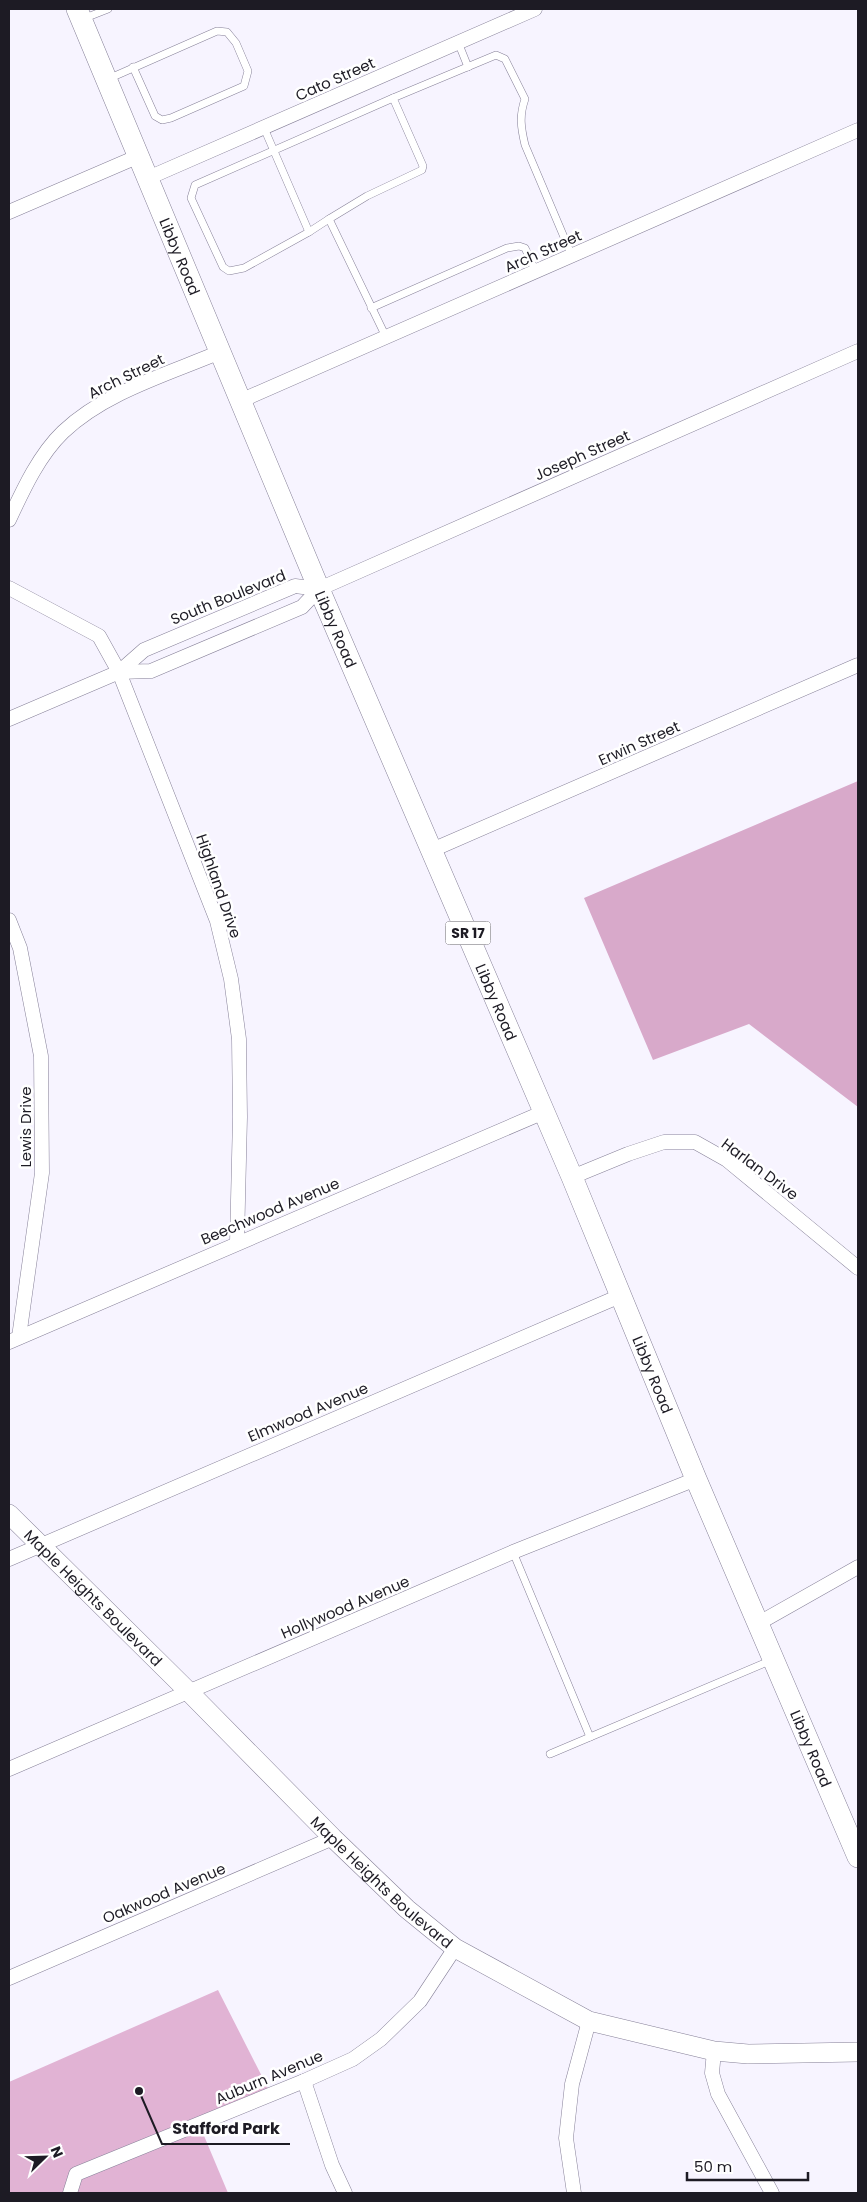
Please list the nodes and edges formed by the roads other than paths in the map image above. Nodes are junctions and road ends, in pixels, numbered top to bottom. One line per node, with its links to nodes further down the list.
1 (108, 9): 3 (lane)
2 (535, 9): 4 (street, Cato Street)
3 (80, 14): 7 (main road, Libby Road / SR 17)
4 (458, 42): 6 (lane); 9 (street, Cato Street)
5 (134, 67): 5 (lane); 7 (lane)
6 (468, 67): 8 (lane); 17 (lane)
7 (108, 79): 12 (main road, Libby Road / SR 17)
8 (393, 98): 11 (lane); 15 (lane)
9 (264, 128): 11 (lane); 13 (street, Cato Street)
10 (858, 130): 17 (street, Arch Street)
11 (274, 150): 16 (lane); 16 (lane)
12 (139, 156): 13 (main road, Libby Road / SR 17); 14 (street)
13 (148, 178): 22 (main road, Libby Road / SR 17)
14 (9, 212)
15 (329, 219): 16 (lane); 19 (lane)
16 (309, 232)
17 (572, 256): 18 (street, Arch Street)
18 (536, 272): 19 (lane); 20 (street, Arch Street)
19 (372, 308): 20 (lane)
20 (386, 337): 23 (street, Arch Street)
21 (858, 351): 26 (street, Joseph Street)
22 (220, 352): 23 (main road, Libby Road / SR 17); 24 (street, Arch Street)
23 (240, 401): 26 (main road, Libby Road / SR 17)
24 (9, 520)
25 (9, 588): 28 (street, Highland Drive)
26 (319, 589): 28 (street, South Boulevard); 28 (street, South Boulevard); 30 (main road, Libby Road / SR 17)
27 (858, 665): 30 (street, Erwin Street)
28 (119, 672): 29 (street, South Boulevard); 34 (street, Highland Drive)
29 (9, 718)
30 (432, 850): 32 (main road, Libby Road / SR 17)
31 (9, 920): 37 (street, Lewis Drive)
32 (544, 1112): 33 (main road, Libby Road / SR 17); 34 (street, Beechwood Avenue)
33 (572, 1177): 35 (street, Harlan Drive); 36 (main road, Libby Road / SR 17)
34 (237, 1242): 37 (street, Beechwood Avenue)
35 (858, 1268)
36 (620, 1296): 38 (main road, Libby Road / SR 17); 40 (street, Elmwood Avenue)
37 (14, 1340)
38 (696, 1479): 41 (street, Hollywood Avenue); 44 (main road, Libby Road / SR 17)
39 (9, 1514): 40 (street, Maple Heights Boulevard)
40 (40, 1545): 42 (street, Elmwood Avenue); 46 (street, Maple Heights Boulevard)
41 (513, 1552): 46 (street, Hollywood Avenue); 47 (lane)
42 (9, 1559)
43 (858, 1567): 44 (street)
44 (759, 1623): 45 (main road, Libby Road / SR 17)
45 (774, 1659): 47 (lane); 51 (main road, Libby Road / SR 17)
46 (189, 1692): 49 (street, Hollywood Avenue); 50 (street, Maple Heights Boulevard)
47 (590, 1737): 48 (lane)
48 (550, 1754)
49 (9, 1768)
50 (333, 1838): 52 (street, Maple Heights Boulevard); 53 (street, Oakwood Avenue)
51 (858, 1854)
52 (455, 1948): 54 (street, Maple Heights Boulevard); 57 (street, Auburn Avenue)
53 (9, 1978)
54 (589, 2021): 55 (street, Maple Heights Boulevard); 60 (street)
55 (714, 2051): 56 (street, Maple Heights Boulevard); 61 (street)
56 (858, 2052)
57 (304, 2081): 58 (street, Auburn Avenue); 59 (street)
58 (70, 2193)
59 (344, 2193)
60 (574, 2193)
61 (772, 2193)

